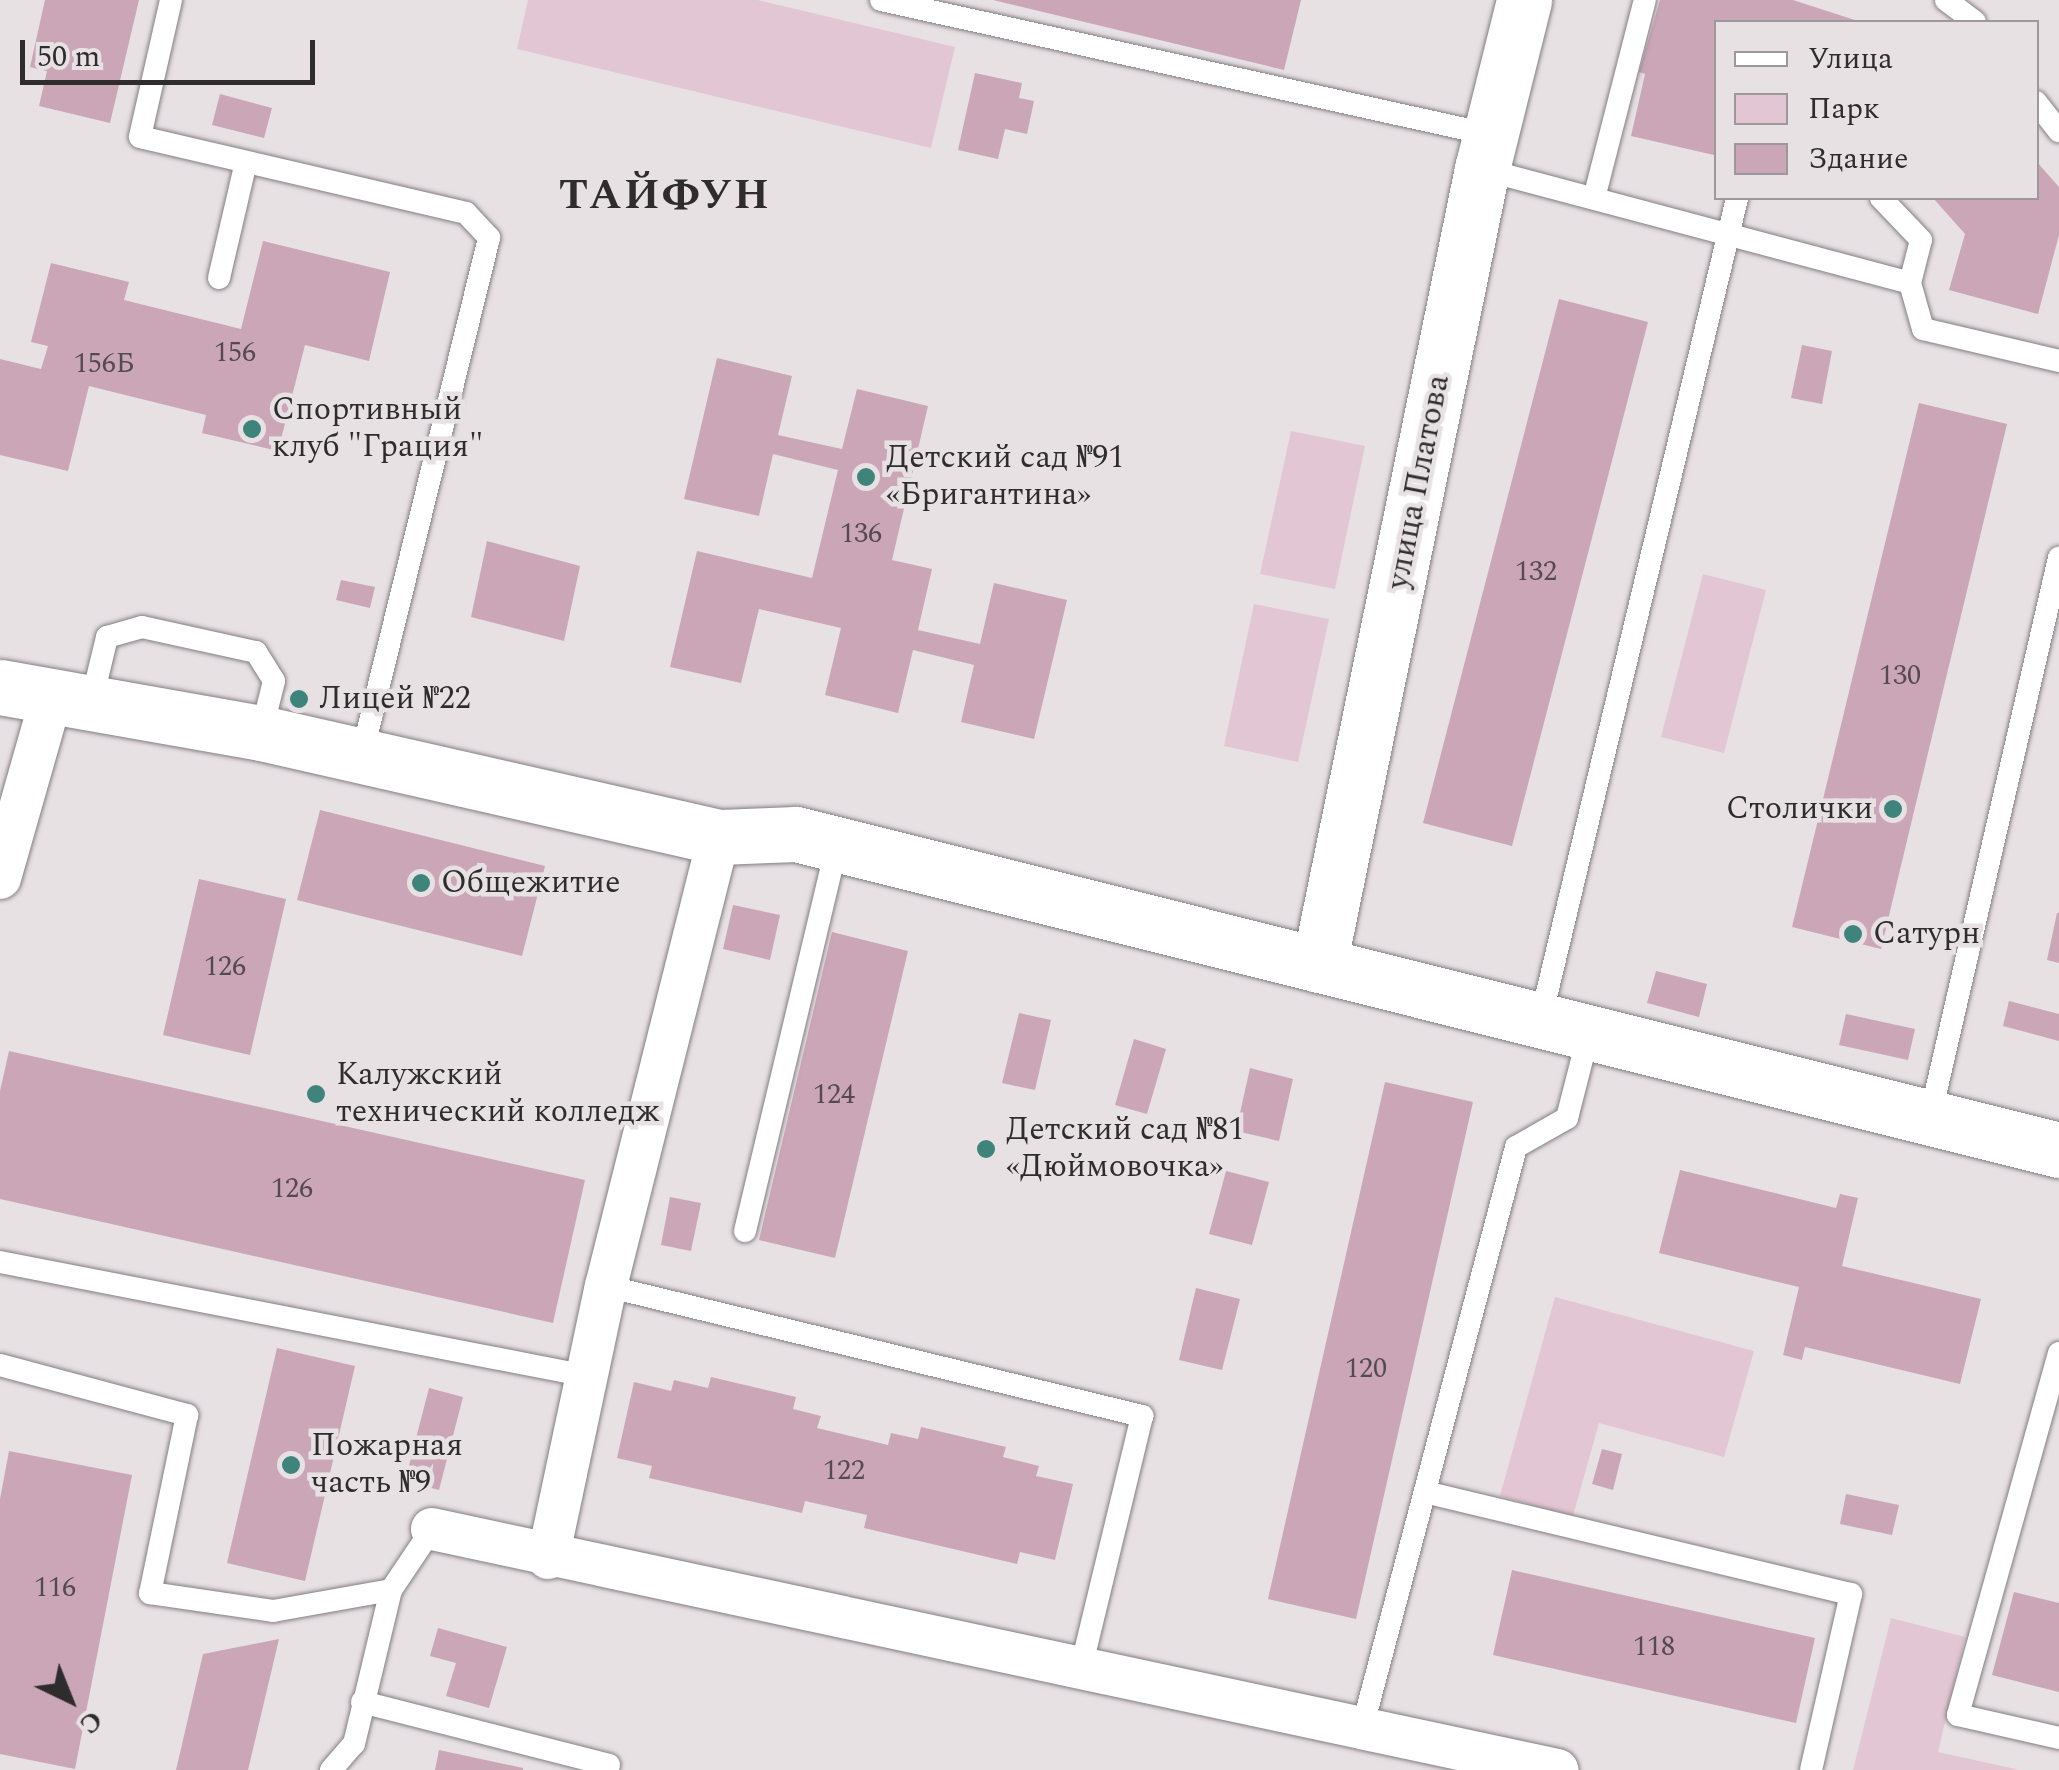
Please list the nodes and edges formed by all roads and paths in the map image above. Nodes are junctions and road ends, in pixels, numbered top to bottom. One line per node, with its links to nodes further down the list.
1 (171, 0): 10 (lane)
2 (880, 0): 9 (lane)
3 (1524, 0): 9 (street, улица Платова)
4 (1645, 0): 11 (lane)
5 (1946, 0): 6 (lane)
6 (1971, 20)
7 (2039, 106): 8 (lane)
8 (2059, 131)
9 (1488, 152): 11 (lane); 25 (street, улица Платова)
10 (246, 162): 15 (lane); 21 (lane)
11 (1594, 198): 14 (lane)
12 (1736, 200): 14 (lane)
13 (1883, 200): 16 (lane)
14 (1727, 234): 16 (lane); 26 (lane)
15 (219, 278)
16 (1910, 283): 17 (lane)
17 (2059, 361)
18 (2059, 558): 27 (lane)
19 (48, 694): 20 (street); 20 (lane); 24 (street)
20 (262, 734): 21 (street)
21 (361, 758): 22 (street)
22 (718, 837): 23 (street); 31 (street)
23 (836, 844): 25 (street); 29 (lane)
24 (0, 878)
25 (1319, 965): 26 (street)
26 (1564, 1029): 27 (street); 35 (lane)
27 (1930, 1118): 28 (street)
28 (2059, 1150)
29 (744, 1231)
30 (0, 1262): 34 (lane)
31 (606, 1286): 34 (street); 39 (lane)
32 (2059, 1353): 42 (lane)
33 (0, 1365): 38 (lane)
34 (587, 1376): 37 (street)
35 (1425, 1492): 41 (lane); 46 (lane)
36 (432, 1529): 37 (street); 38 (lane)
37 (548, 1558): 39 (street)
38 (391, 1590): 40 (lane)
39 (1081, 1668): 41 (street)
40 (362, 1702): 43 (lane); 44 (lane)
41 (1364, 1725): 45 (street)
42 (2059, 1738)
43 (609, 1764)
44 (331, 1770)
45 (1557, 1770)
46 (1811, 1770)

